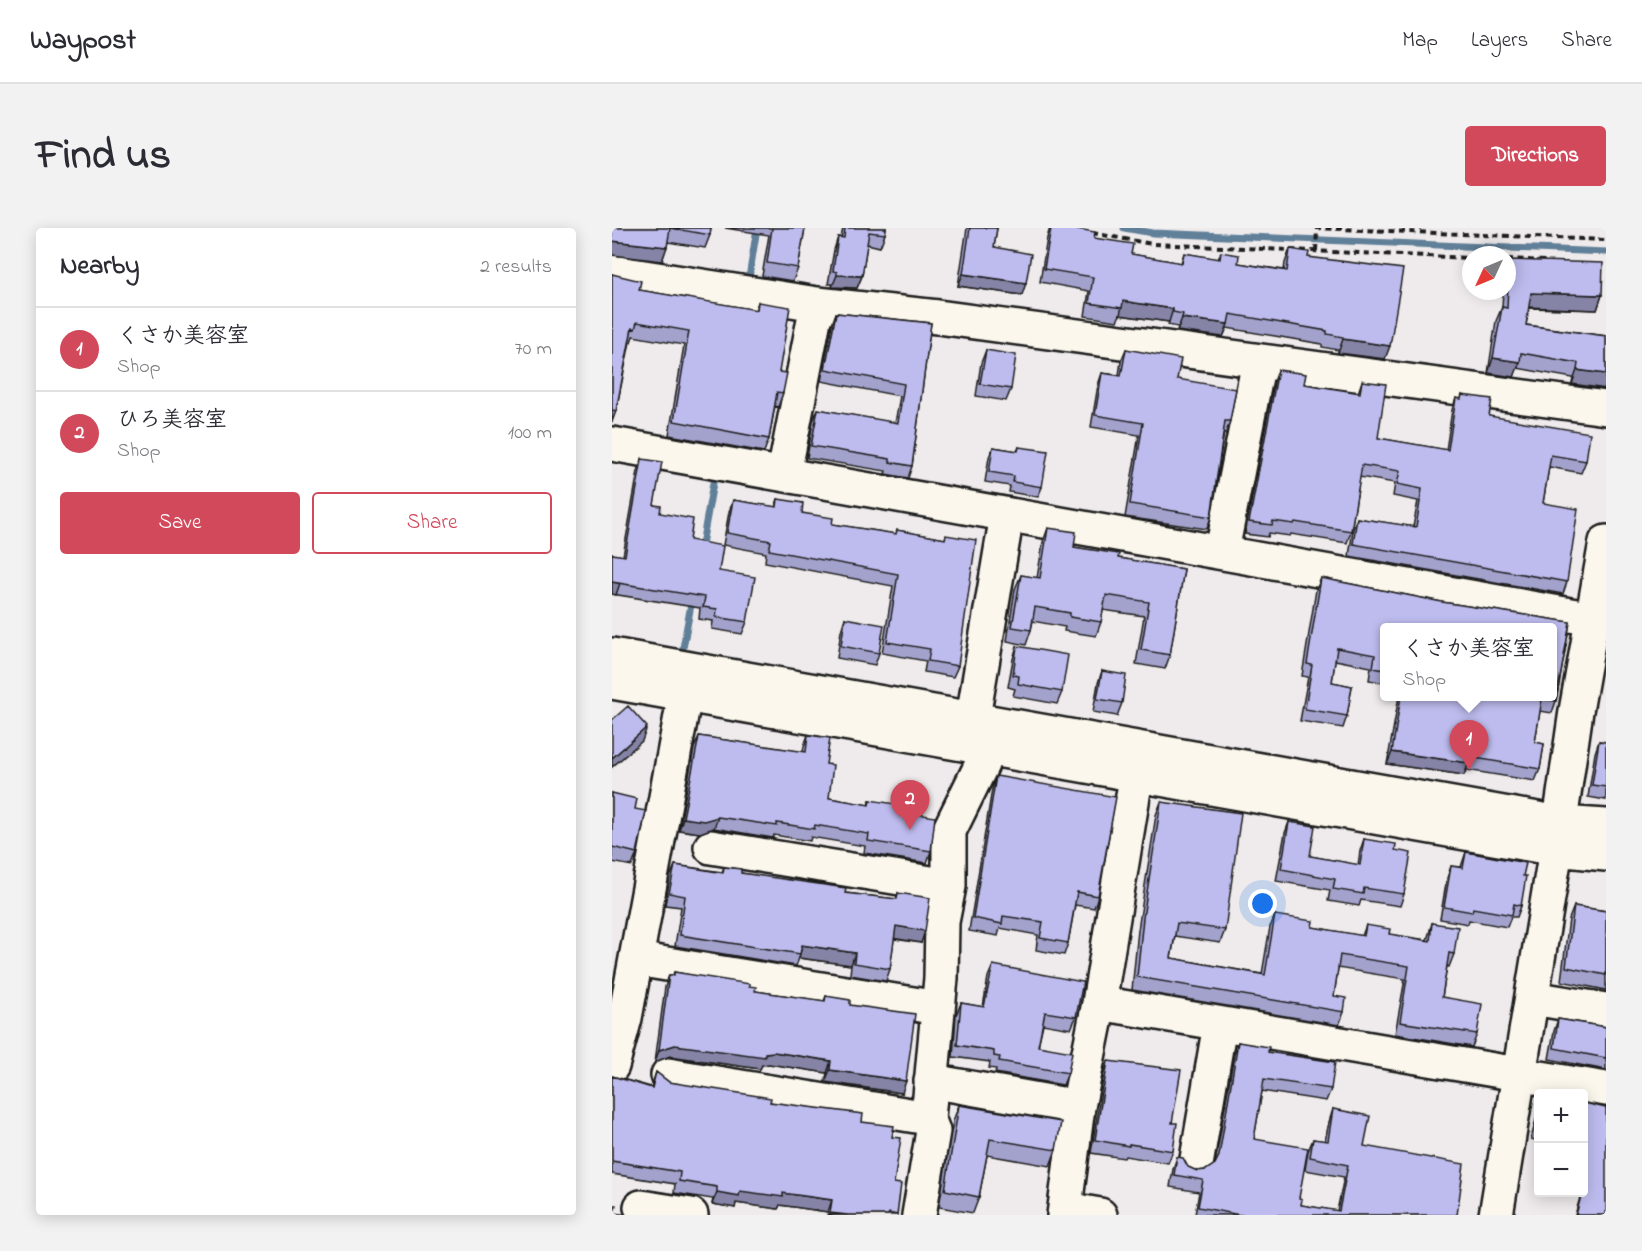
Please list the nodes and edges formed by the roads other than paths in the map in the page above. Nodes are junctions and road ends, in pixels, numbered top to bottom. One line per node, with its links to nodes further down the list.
1 (612, 272): 2 (street)
2 (817, 304): 3 (street); 6 (street)
3 (1259, 361): 4 (street); 9 (street)
4 (1606, 408)
5 (612, 444): 6 (street)
6 (784, 474): 7 (street)
7 (1007, 515): 9 (street); 14 (street)
8 (1606, 542): 10 (street)
9 (1222, 551): 10 (street)
10 (1600, 619): 17 (street)
11 (612, 655): 13 (street)
12 (612, 681): 13 (street)
13 (687, 681): 14 (street); 21 (street)
14 (975, 738): 15 (street); 20 (street)
15 (1139, 761): 17 (street); 23 (street)
16 (1606, 826): 17 (street)
17 (1558, 836): 19 (street); 22 (street)
18 (711, 847): 20 (street)
19 (1606, 854)
20 (949, 886): 24 (street)
21 (636, 959): 24 (street); 26 (street)
22 (1532, 998): 25 (street); 30 (street)
23 (1099, 1003): 27 (street); 33 (street)
24 (938, 1008): 31 (street)
25 (1606, 1010)
26 (619, 1023): 28 (street)
27 (1220, 1024): 30 (street); 35 (street)
28 (612, 1066)
29 (668, 1075): 34 (street)
30 (1519, 1075): 32 (street); 41 (street)
31 (931, 1081): 33 (street); 34 (street)
32 (1606, 1089)
33 (1078, 1107): 37 (street)
34 (928, 1118): 39 (street)
35 (1196, 1165)
36 (641, 1207): 38 (street)
37 (1065, 1212): 40 (street)
38 (691, 1215)
39 (919, 1215)
40 (1100, 1215)
41 (1496, 1215)

